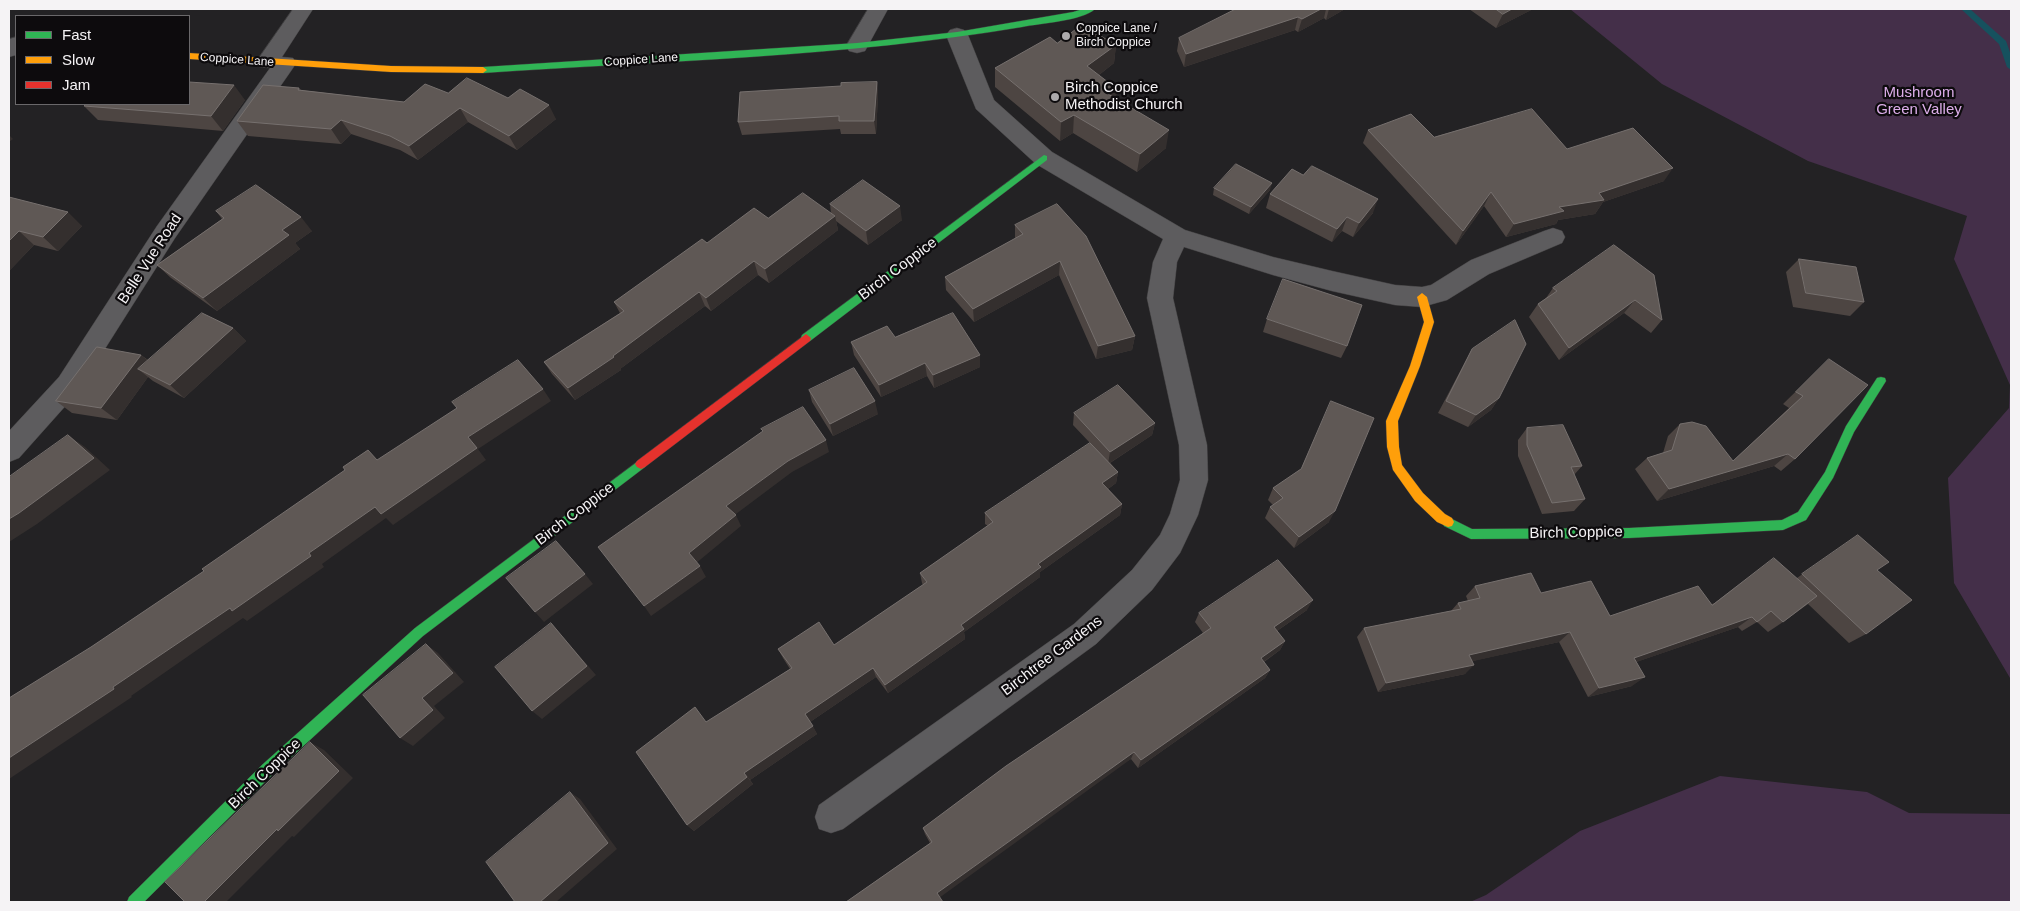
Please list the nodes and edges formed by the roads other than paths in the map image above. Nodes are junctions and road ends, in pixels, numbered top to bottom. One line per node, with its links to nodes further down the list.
1 (303, 9): 7 (street, Belle Vue Road)
2 (878, 9): 5 (street)
3 (1091, 9): 4 (street, Coppice Lane)
4 (957, 34): 5 (street, Coppice Lane); 8 (street)
5 (857, 46): 7 (street, Coppice Lane)
6 (190, 56): 7 (street, Coppice Lane)
7 (276, 63): 13 (street, Belle Vue Road)
8 (1044, 158): 9 (street); 15 (street, Birch Coppice)
9 (1177, 236): 11 (street); 14 (street, Birchtree Gardens)
10 (1553, 237): 11 (street)
11 (1422, 297): 12 (street, Birch Coppice)
12 (1881, 381)
13 (9, 450)
14 (831, 817)
15 (134, 902)

